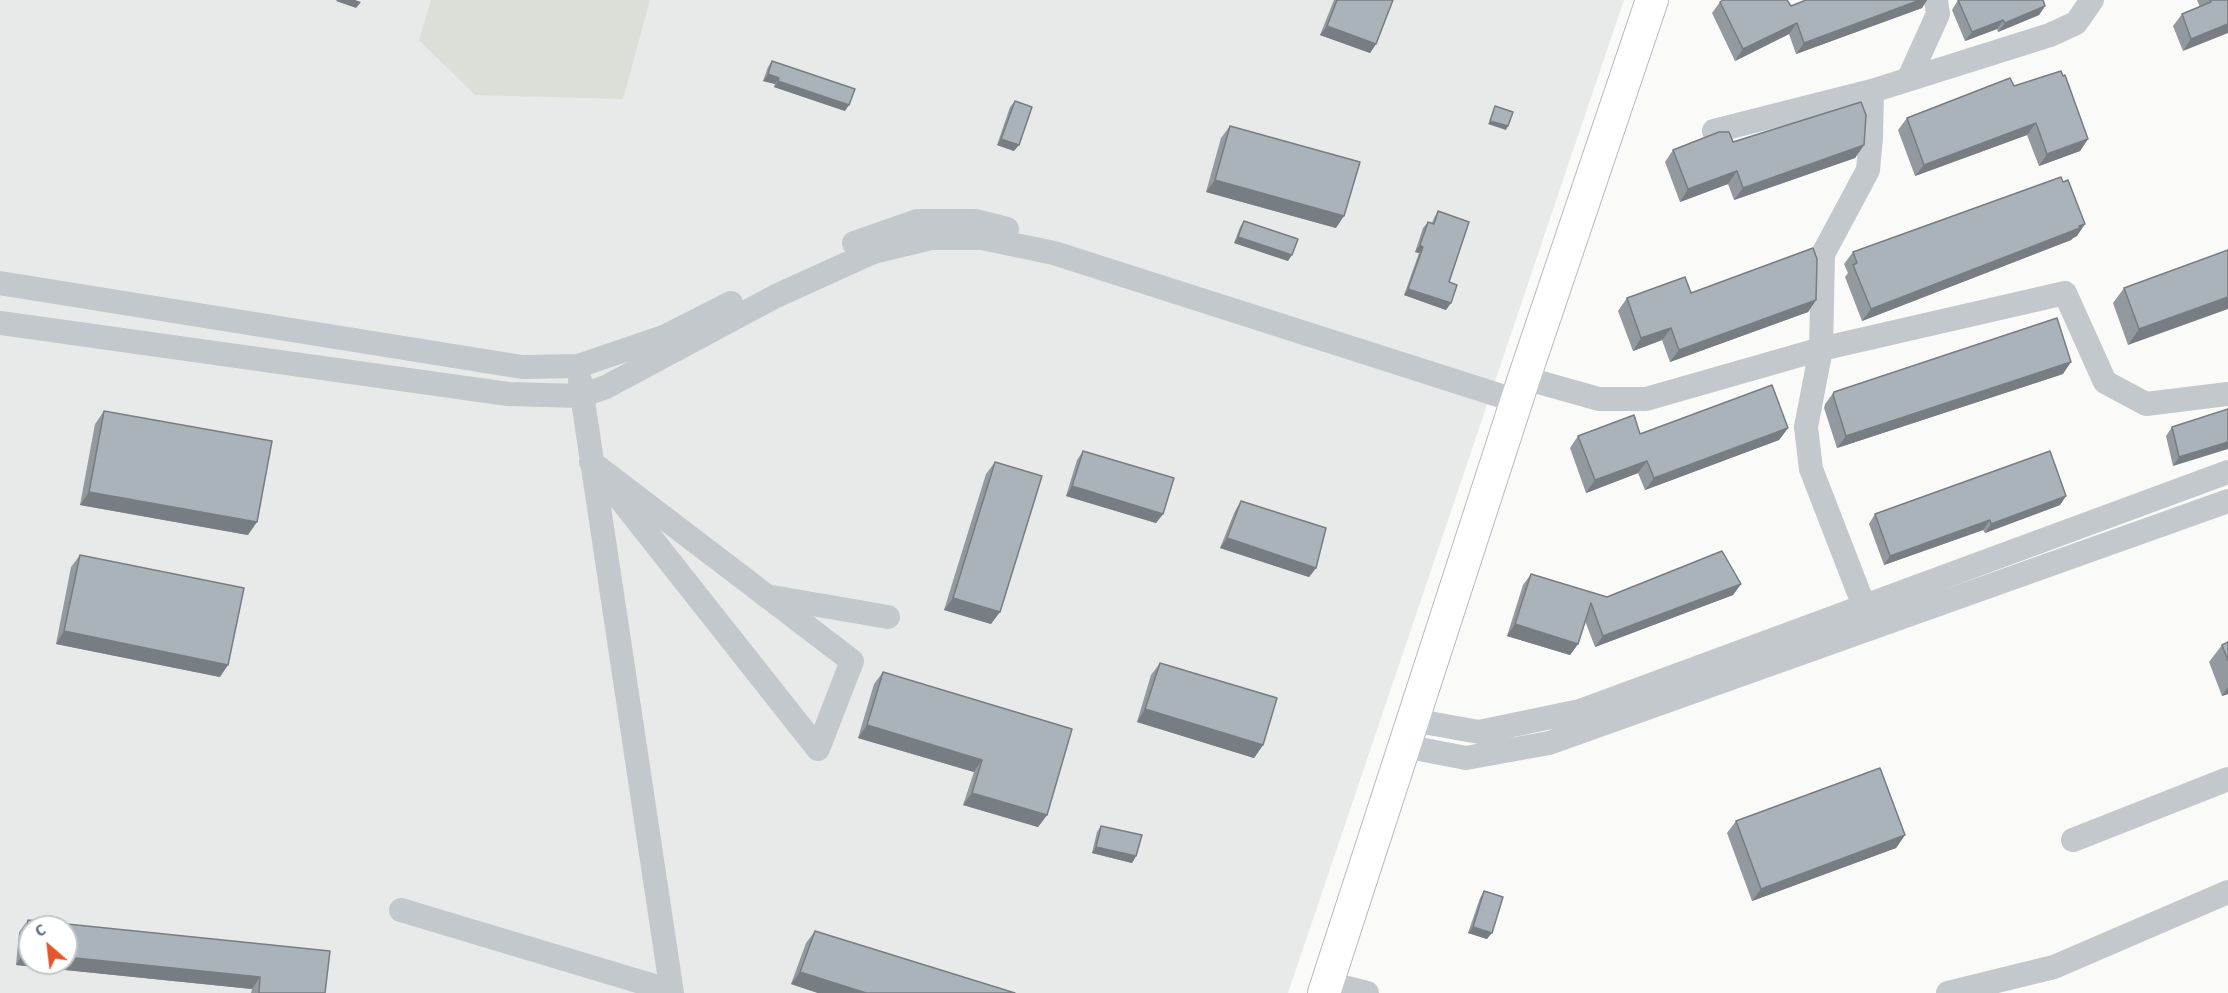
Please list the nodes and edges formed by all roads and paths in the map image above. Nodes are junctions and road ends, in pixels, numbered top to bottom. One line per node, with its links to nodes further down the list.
1 (1652, 0): 12 (main road)
2 (1936, 0): 4 (street)
3 (2092, 0): 4 (street)
4 (1909, 78): 5 (street)
5 (1872, 91): 6 (street); 10 (street)
6 (1714, 131)
7 (1054, 253): 11 (street); 12 (street); 14 (street)
8 (0, 283): 11 (street)
9 (0, 323): 14 (street)
10 (1821, 349): 12 (street); 13 (street); 19 (street)
11 (578, 366): 14 (street)
12 (1520, 389): 21 (main road)
13 (2228, 394)
14 (581, 396): 15 (street)
15 (591, 462): 18 (street); 18 (street); 27 (street)
16 (2228, 472): 19 (street)
17 (2228, 501): 21 (street)
18 (767, 596): 20 (street)
19 (1864, 606): 21 (street)
20 (888, 617)
21 (1408, 733): 26 (main road)
22 (2228, 779): 23 (street)
23 (2073, 840)
24 (2228, 892): 29 (street)
25 (401, 910): 27 (street)
26 (1325, 988): 28 (street)
27 (672, 992)
28 (1367, 993)
29 (1948, 993)

